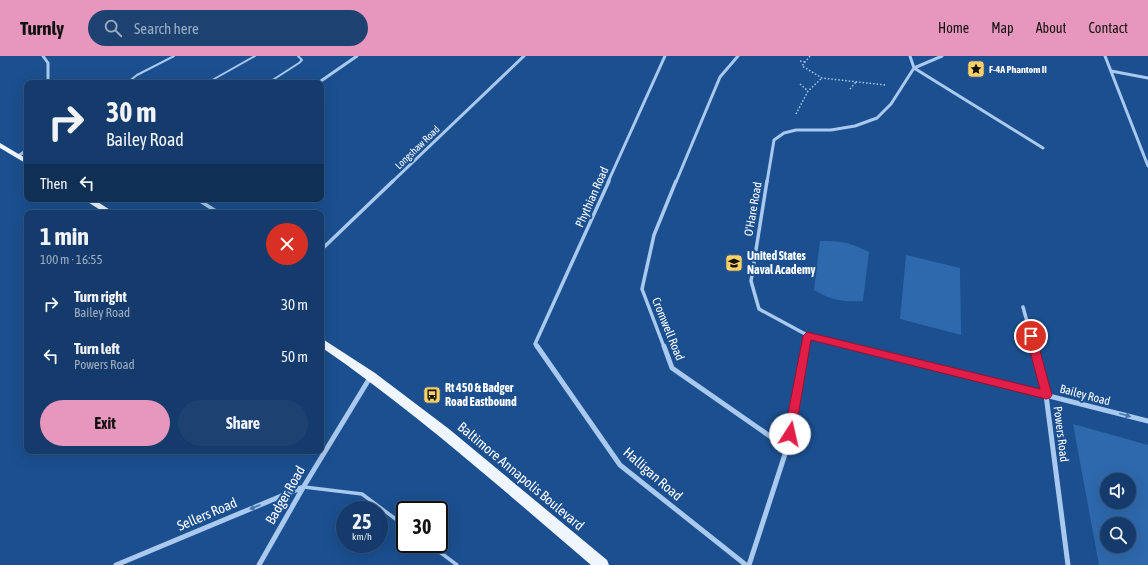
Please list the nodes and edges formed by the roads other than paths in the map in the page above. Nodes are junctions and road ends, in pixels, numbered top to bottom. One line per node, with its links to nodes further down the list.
1 (43, 56): 15 (street)
2 (174, 56): 16 (lane)
3 (254, 56): 17 (lane)
4 (298, 56): 18 (lane)
5 (357, 56): 19 (street)
6 (524, 56): 30 (street, Longshaw Road)
7 (665, 56): 34 (street, Phythian Road)
8 (738, 56): 38 (street, Cromwell Road)
9 (910, 56): 12 (street)
10 (942, 56): 12 (street)
11 (1105, 56): 13 (street)
12 (914, 68): 21 (street); 32 (street, O'Hare Road)
13 (1111, 72): 14 (street); 25 (street)
14 (1148, 78)
15 (48, 80)
16 (131, 80)
17 (212, 80)
18 (273, 80)
19 (322, 80)
20 (0, 145): 23 (main road)
21 (1043, 148)
22 (24, 152): 23 (street)
23 (18, 156): 24 (main road)
24 (24, 160)
25 (1148, 166)
26 (92, 202): 28 (main road)
27 (202, 202): 29 (street)
28 (106, 210)
29 (214, 210)
30 (324, 247)
31 (1023, 307): 36 (street, Powers Road)
32 (807, 336): 36 (street, Bailey Road); 38 (street)
33 (324, 344): 35 (main road, Baltimore Annapolis Boulevard)
34 (535, 344): 48 (street, Halligan Road)
35 (371, 376): 39 (street, Badger Road); 47 (main road, Baltimore Annapolis Boulevard)
36 (1046, 395): 37 (street, Bailey Road, one-way to 37); 50 (street, Powers Road)
37 (1148, 422)
38 (787, 448): 49 (street)
39 (324, 453)
40 (323, 454): 41 (street, Badger Road)
41 (304, 486): 42 (lane); 44 (street, Sellers Road, one-way to 44); 45 (street, Badger Road)
42 (396, 519)
43 (441, 553): 46 (lane)
44 (119, 565)
45 (259, 565)
46 (457, 565)
47 (602, 565)
48 (746, 565)
49 (749, 565)
50 (1068, 565)

